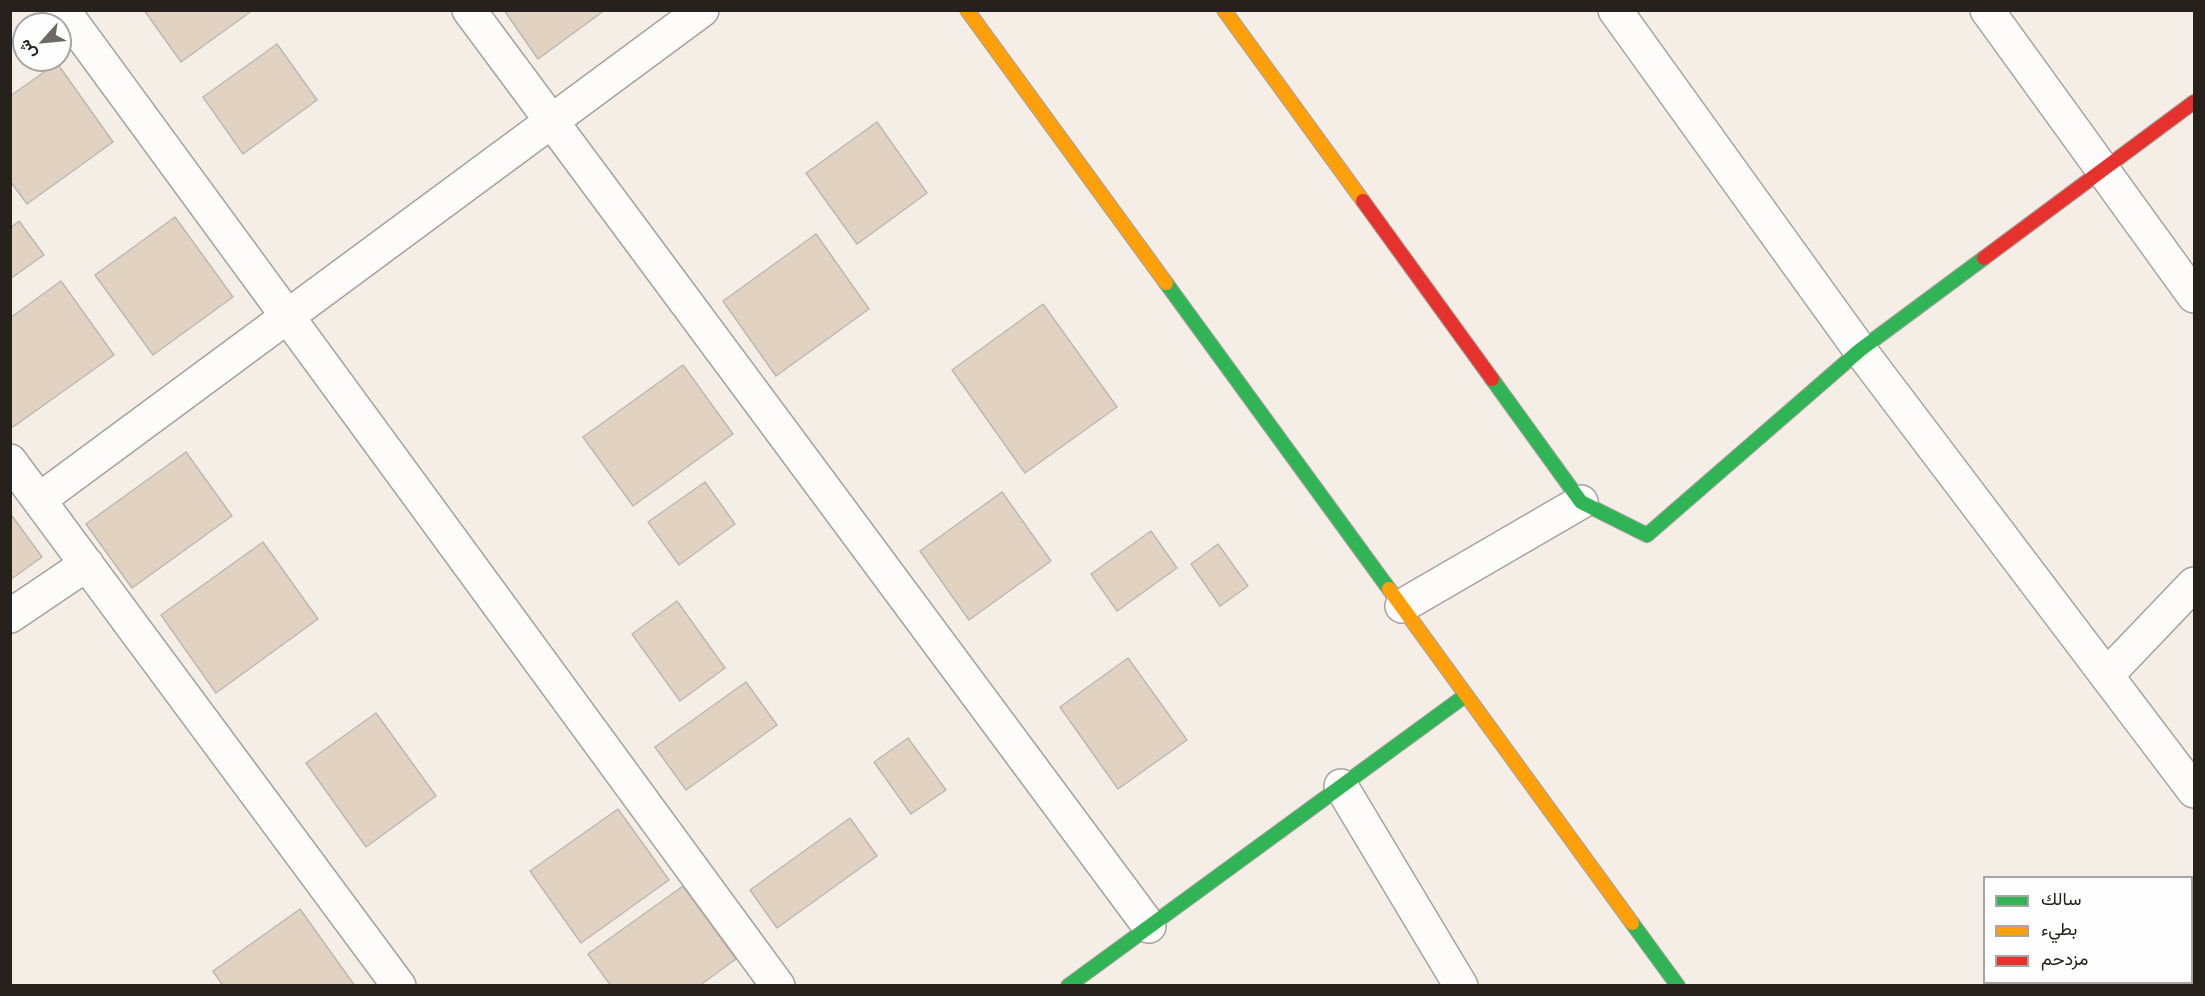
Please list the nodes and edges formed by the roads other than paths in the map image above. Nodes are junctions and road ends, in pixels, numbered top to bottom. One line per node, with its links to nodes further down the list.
1 (63, 10): 12 (street)
2 (469, 10): 9 (street)
3 (702, 10): 9 (street)
4 (967, 10): 19 (street)
5 (1615, 10): 13 (street)
6 (1987, 10): 10 (street)
7 (1224, 11): 16 (street)
8 (2194, 102): 10 (street)
9 (551, 122): 12 (street); 25 (street)
10 (2103, 170): 11 (street); 13 (street)
11 (2194, 296)
12 (288, 317): 15 (street); 27 (street)
13 (1860, 350): 16 (street); 21 (street)
14 (10, 461): 15 (street)
15 (39, 500): 17 (street)
16 (1581, 502): 19 (street)
17 (87, 564): 20 (street); 26 (street)
18 (2194, 584): 21 (street)
19 (1402, 606): 22 (street)
20 (10, 616)
21 (2107, 675): 24 (street)
22 (1466, 694): 23 (street); 30 (street)
23 (1341, 786): 25 (street); 29 (street)
24 (2194, 791)
25 (1149, 926): 28 (street)
26 (399, 986)
27 (778, 986)
28 (1068, 986)
29 (1461, 986)
30 (1678, 986)

